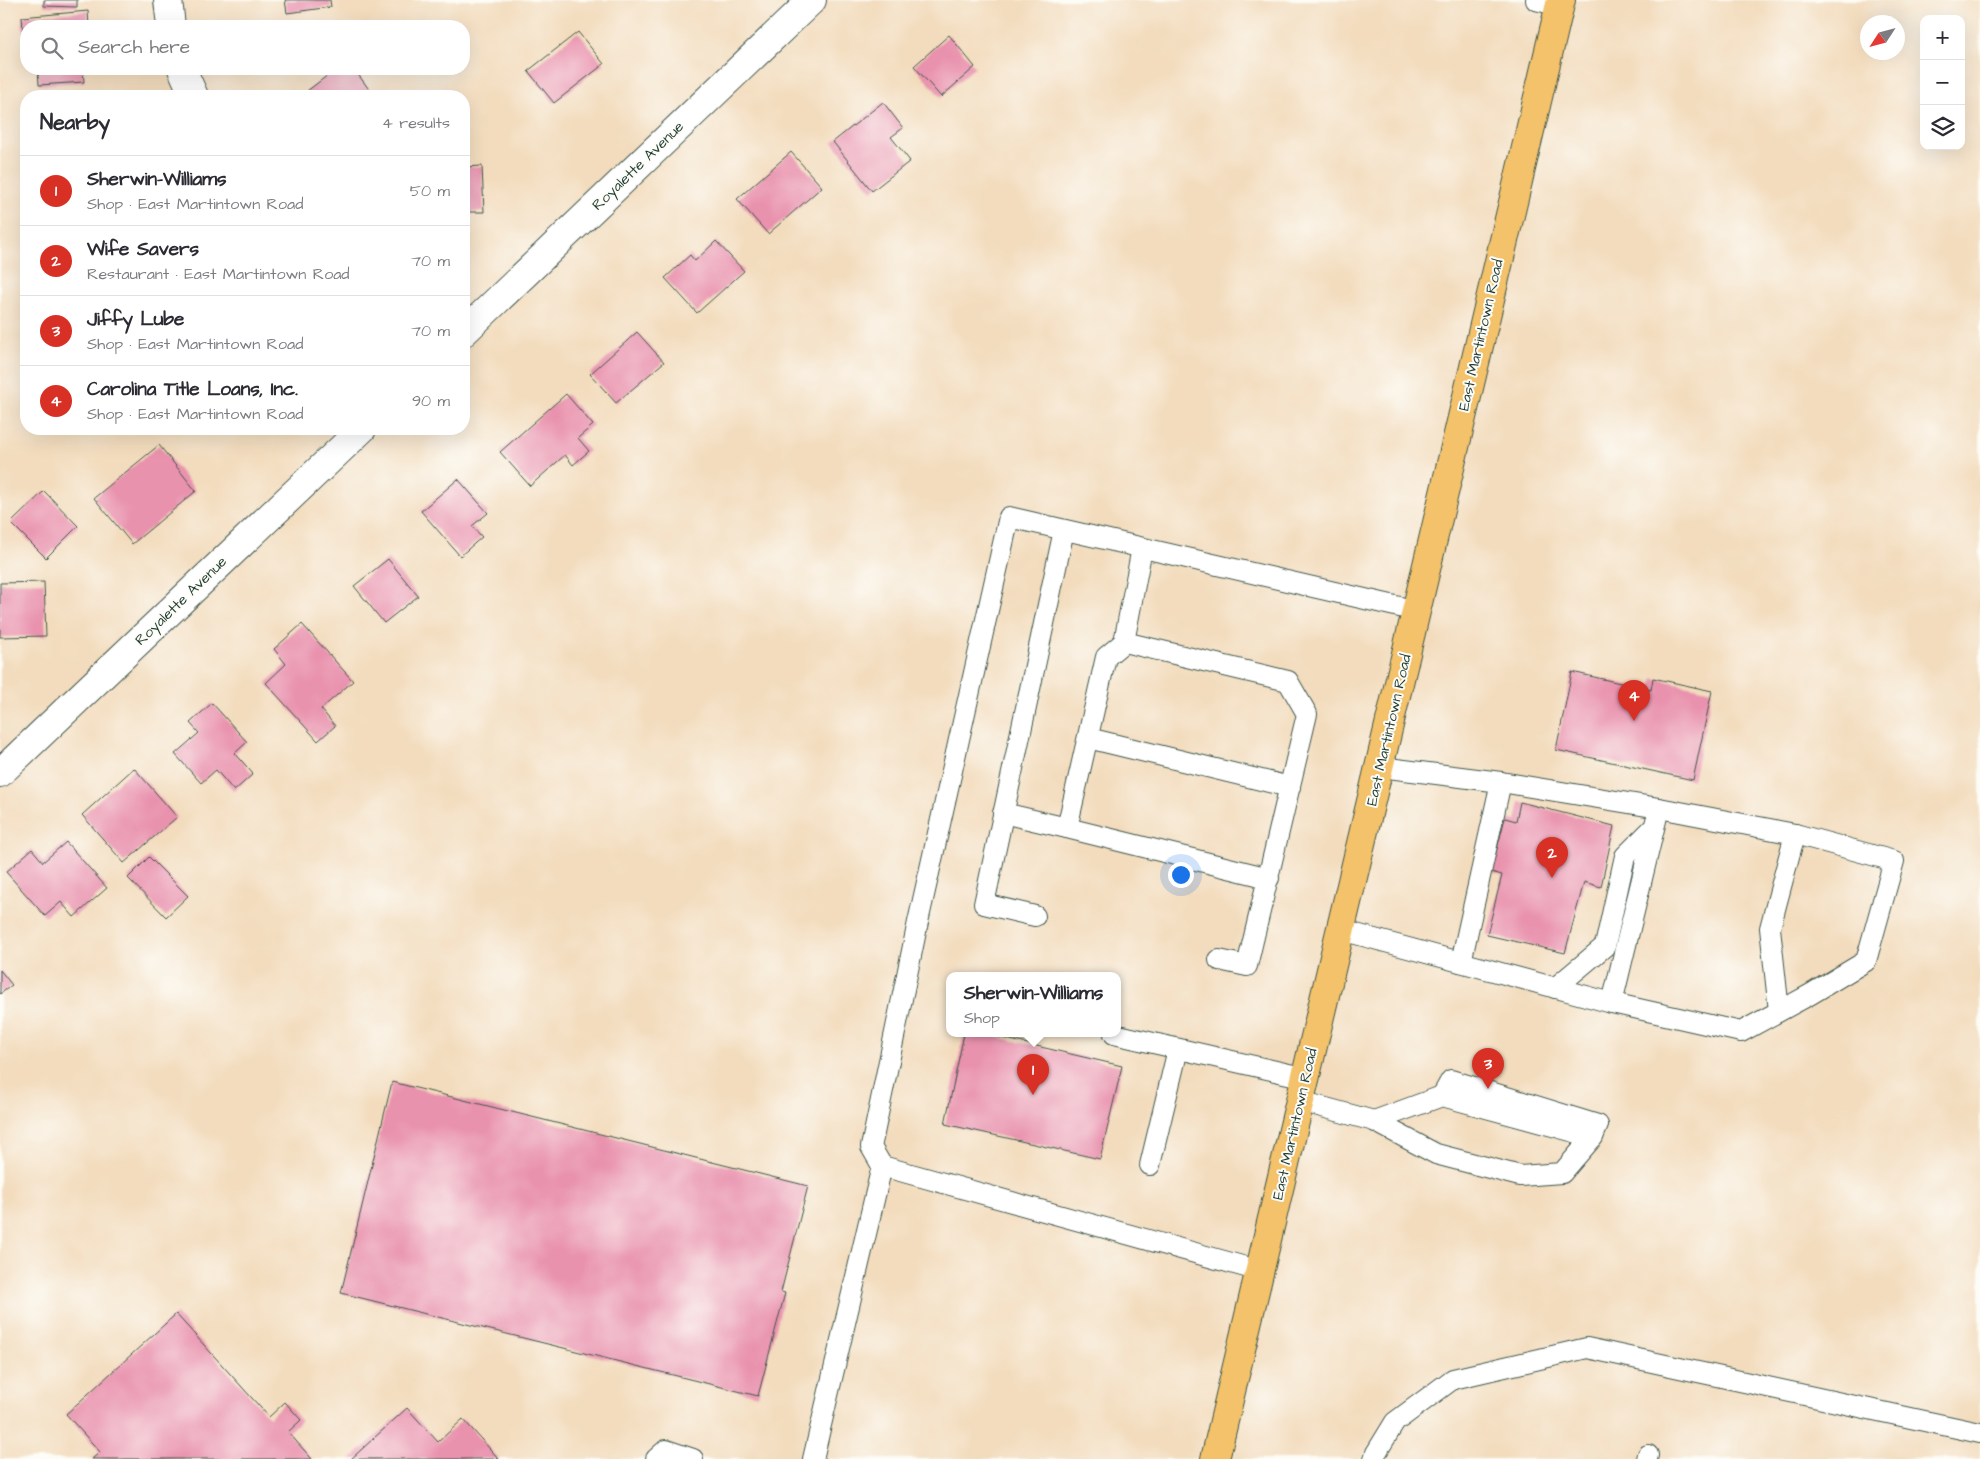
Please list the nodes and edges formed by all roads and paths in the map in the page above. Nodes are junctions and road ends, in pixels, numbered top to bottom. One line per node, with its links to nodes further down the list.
1 (168, 0): 4 (street)
2 (812, 0): 7 (street, Royalette Avenue)
3 (1552, 2): 11 (main road, East Martintown Road)
4 (170, 20)
5 (185, 75): 6 (street)
6 (191, 90)
7 (470, 326)
8 (356, 435): 15 (street, Royalette Avenue)
9 (1064, 530): 10 (lane); 19 (lane); 36 (lane)
10 (1142, 548): 11 (lane); 12 (lane)
11 (1417, 611): 14 (main road, East Martintown Road)
12 (1124, 642): 13 (lane); 17 (lane)
13 (1088, 738): 17 (lane); 20 (lane)
14 (1380, 767): 16 (lane); 25 (main road, East Martintown Road)
15 (0, 773)
16 (1501, 782): 18 (lane); 27 (lane)
17 (1290, 787): 23 (lane)
18 (1659, 808): 21 (lane); 22 (lane)
19 (1003, 813): 20 (lane); 24 (lane)
20 (1067, 828): 23 (lane)
21 (1653, 828): 28 (lane); 29 (lane)
22 (1795, 834): 30 (lane); 30 (lane)
23 (1269, 878): 26 (lane)
24 (1035, 916)
25 (1341, 930): 27 (lane); 33 (main road, East Martintown Road)
26 (1219, 960)
27 (1461, 962): 28 (lane)
28 (1555, 988): 29 (lane)
29 (1612, 1003): 30 (lane)
30 (1779, 1011)
31 (1121, 1036): 32 (lane)
32 (1178, 1048): 33 (lane); 35 (lane)
33 (1303, 1090): 34 (lane); 37 (main road, East Martintown Road)
34 (1374, 1121): 34 (lane)
35 (1150, 1165)
36 (882, 1166): 37 (lane); 41 (lane)
37 (1260, 1271): 42 (main road, East Martintown Road)
38 (1980, 1433): 43 (lane)
39 (656, 1459): 40 (lane)
40 (693, 1459)
41 (813, 1459)
42 (1215, 1459)
43 (1374, 1459)

